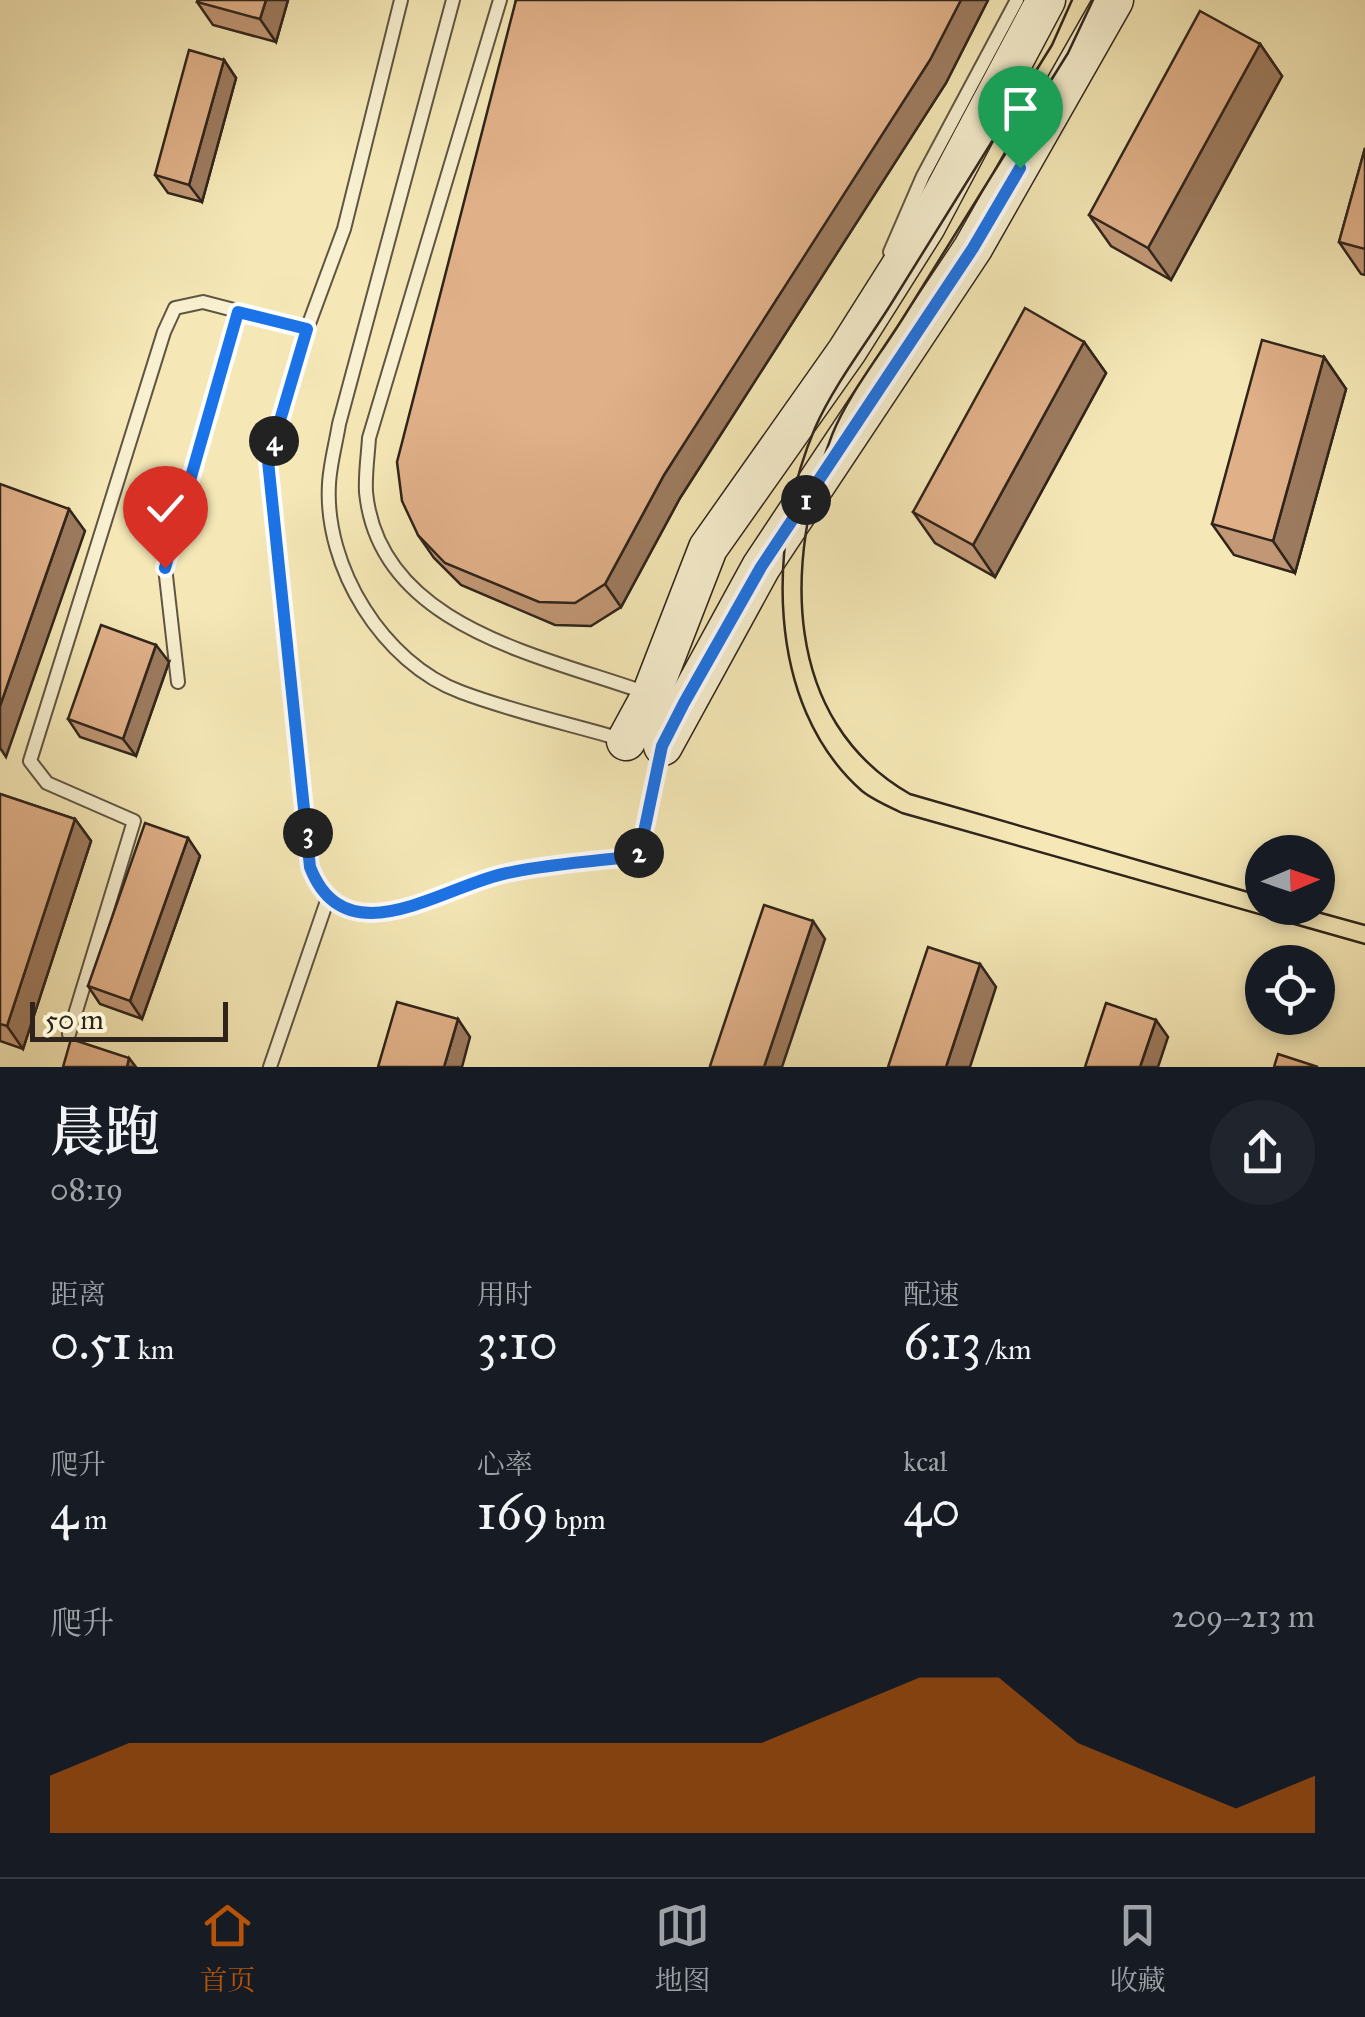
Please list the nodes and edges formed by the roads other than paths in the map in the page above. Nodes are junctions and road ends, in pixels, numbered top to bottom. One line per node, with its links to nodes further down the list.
1 (401, 0): 8 (lane)
2 (453, 0): 12 (lane)
3 (500, 0): 11 (lane)
4 (1017, 0): 9 (lane)
5 (1046, 0): 9 (street)
6 (1114, 0): 11 (street)
7 (238, 312): 8 (lane); 10 (lane); 14 (lane)
8 (307, 329): 13 (lane)
9 (846, 352): 11 (street)
10 (178, 682)
11 (668, 699): 12 (street)
12 (644, 744): 13 (lane)
13 (328, 898): 15 (lane)
14 (69, 1034)
15 (270, 1067)

